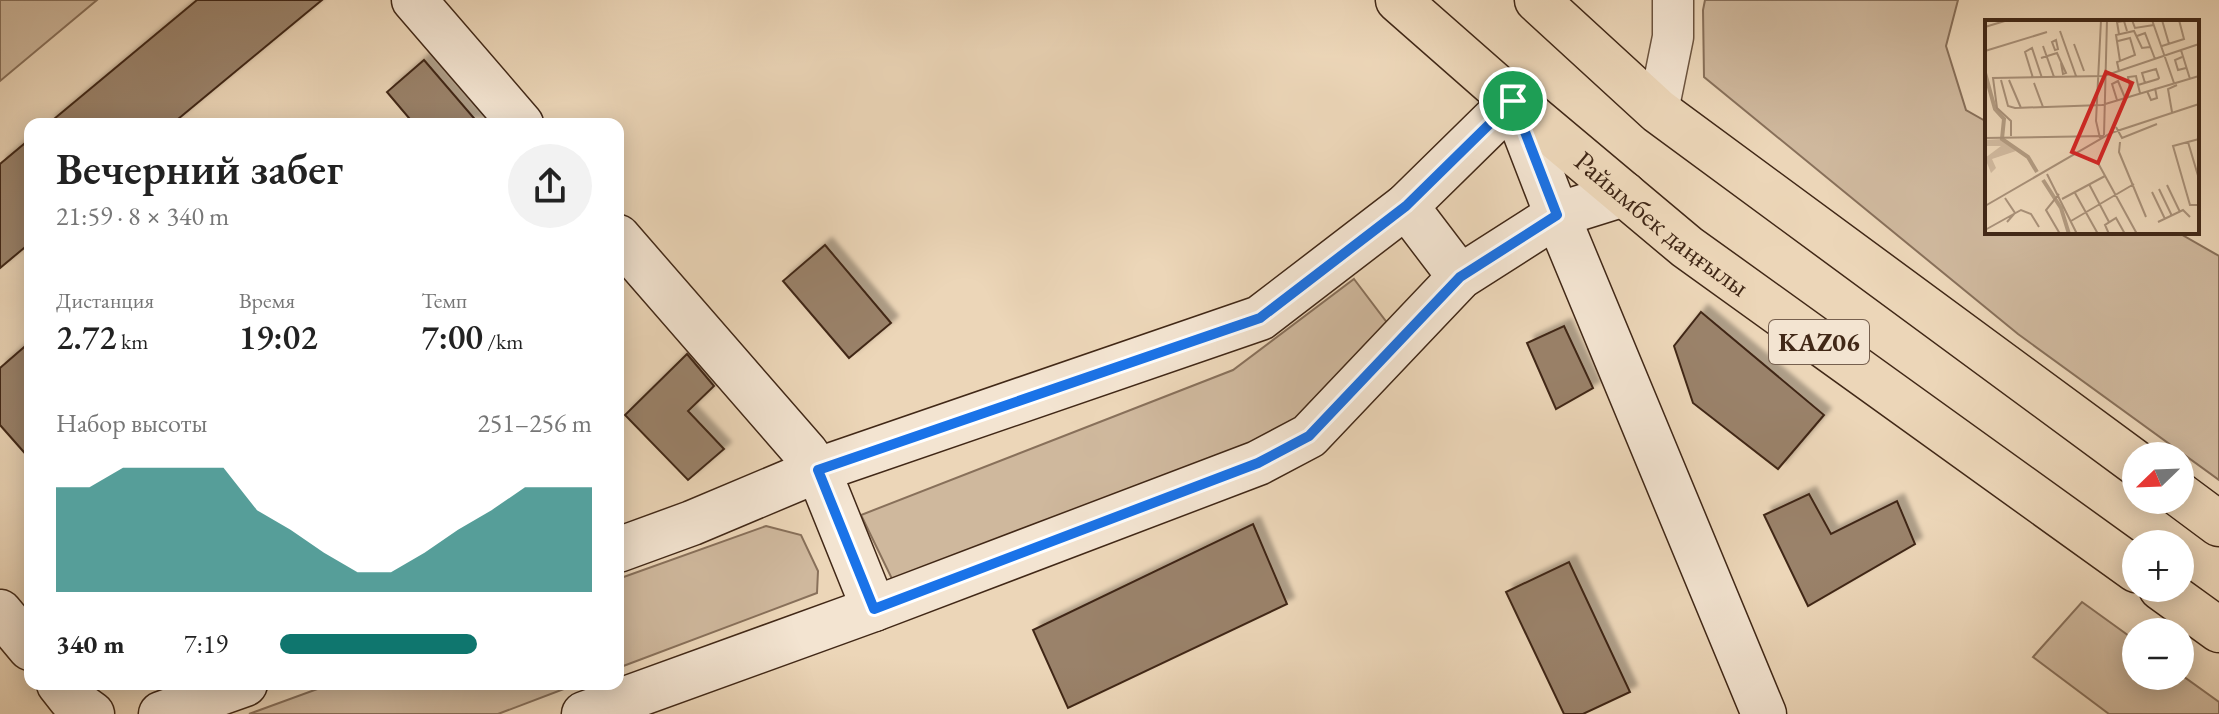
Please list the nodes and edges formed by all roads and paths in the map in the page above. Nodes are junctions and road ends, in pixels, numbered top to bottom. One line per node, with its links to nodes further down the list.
1 (414, 0): 7 (street)
2 (1398, 0): 5 (highway, Райымбек даңғылы / KАZ06)
3 (1537, 0): 6 (highway)
4 (1673, 0): 6 (street)
5 (1513, 101): 8 (highway, Райымбек даңғылы / KАZ06); 9 (street); 10 (street)
6 (1658, 111): 13 (highway)
7 (516, 118)
8 (1624, 194): 10 (street); 18 (highway, Райымбек даңғылы / KАZ06)
9 (1406, 206): 12 (street); 14 (street)
10 (1557, 215): 12 (street); 29 (street)
11 (624, 244): 14 (street)
12 (1460, 277): 20 (street)
13 (2122, 453)
14 (818, 470): 17 (street); 20 (street)
15 (2194, 505): 16 (highway)
16 (2219, 524)
17 (624, 548)
18 (2122, 560)
19 (2180, 602): 22 (highway)
20 (874, 609): 28 (street)
21 (0, 612): 23 (street)
22 (2219, 630)
23 (24, 641)
24 (64, 690): 26 (street)
25 (228, 690): 27 (street)
26 (92, 714)
27 (161, 714)
28 (584, 714)
29 (1764, 714)

